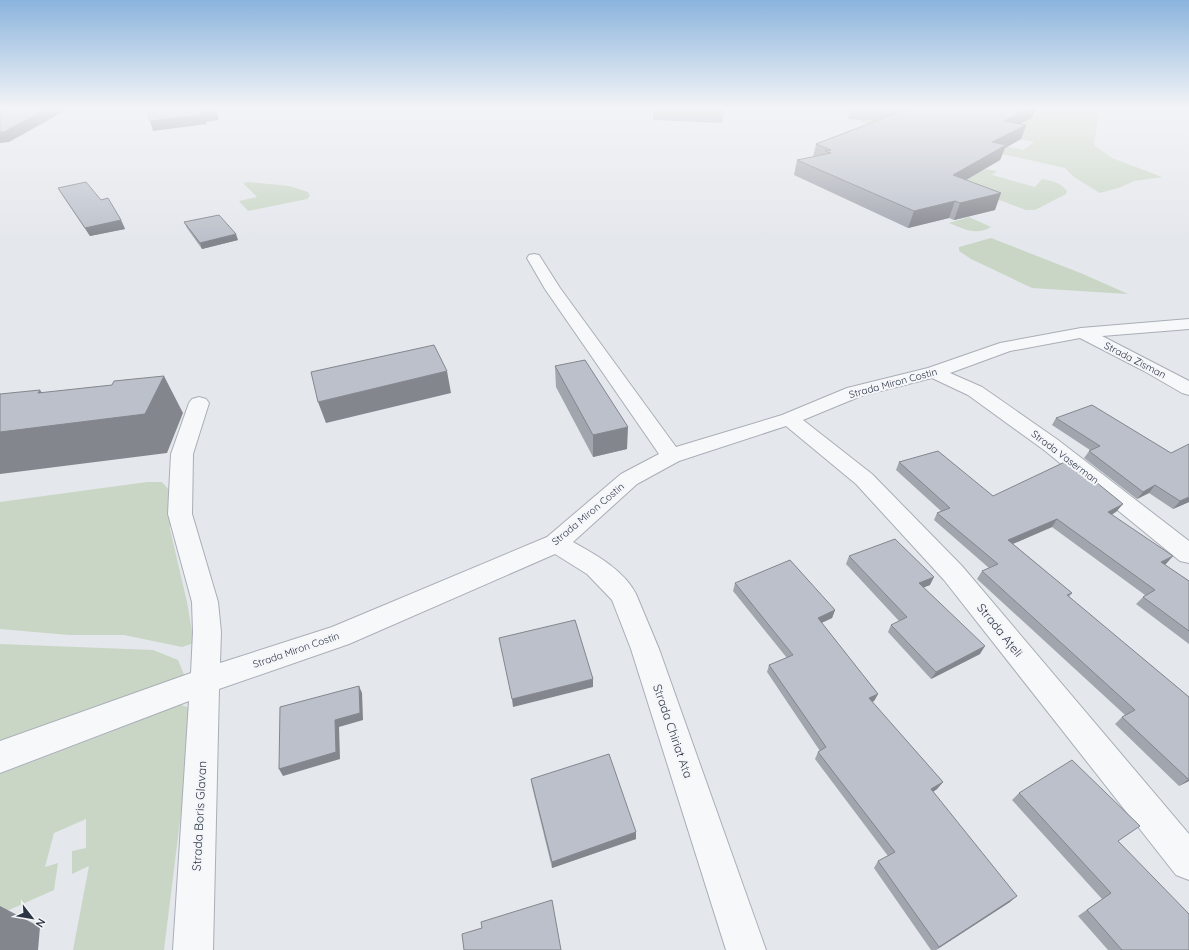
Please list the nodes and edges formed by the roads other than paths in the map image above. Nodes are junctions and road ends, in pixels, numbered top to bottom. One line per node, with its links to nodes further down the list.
1 (534, 258): 8 (street)
2 (1189, 324): 3 (street, Strada Miron Costin)
3 (1081, 333): 4 (street, Strada Miron Costin); 5 (street, Strada Zisman)
4 (934, 372): 7 (street, Strada Miron Costin); 10 (street, Strada Vaserman)
5 (1189, 389)
6 (199, 403): 11 (street, Strada Boris Glavan)
7 (789, 419): 8 (street, Strada Miron Costin); 13 (street, Strada Ațeli)
8 (671, 456): 9 (street, Strada Miron Costin)
9 (556, 543): 11 (street, Strada Miron Costin); 15 (street, Strada Chiriat Ata)
10 (1189, 554)
11 (205, 681): 12 (street, Strada Miron Costin); 14 (street, Strada Boris Glavan)
12 (0, 757)
13 (1189, 862)
14 (193, 950)
15 (746, 950)

